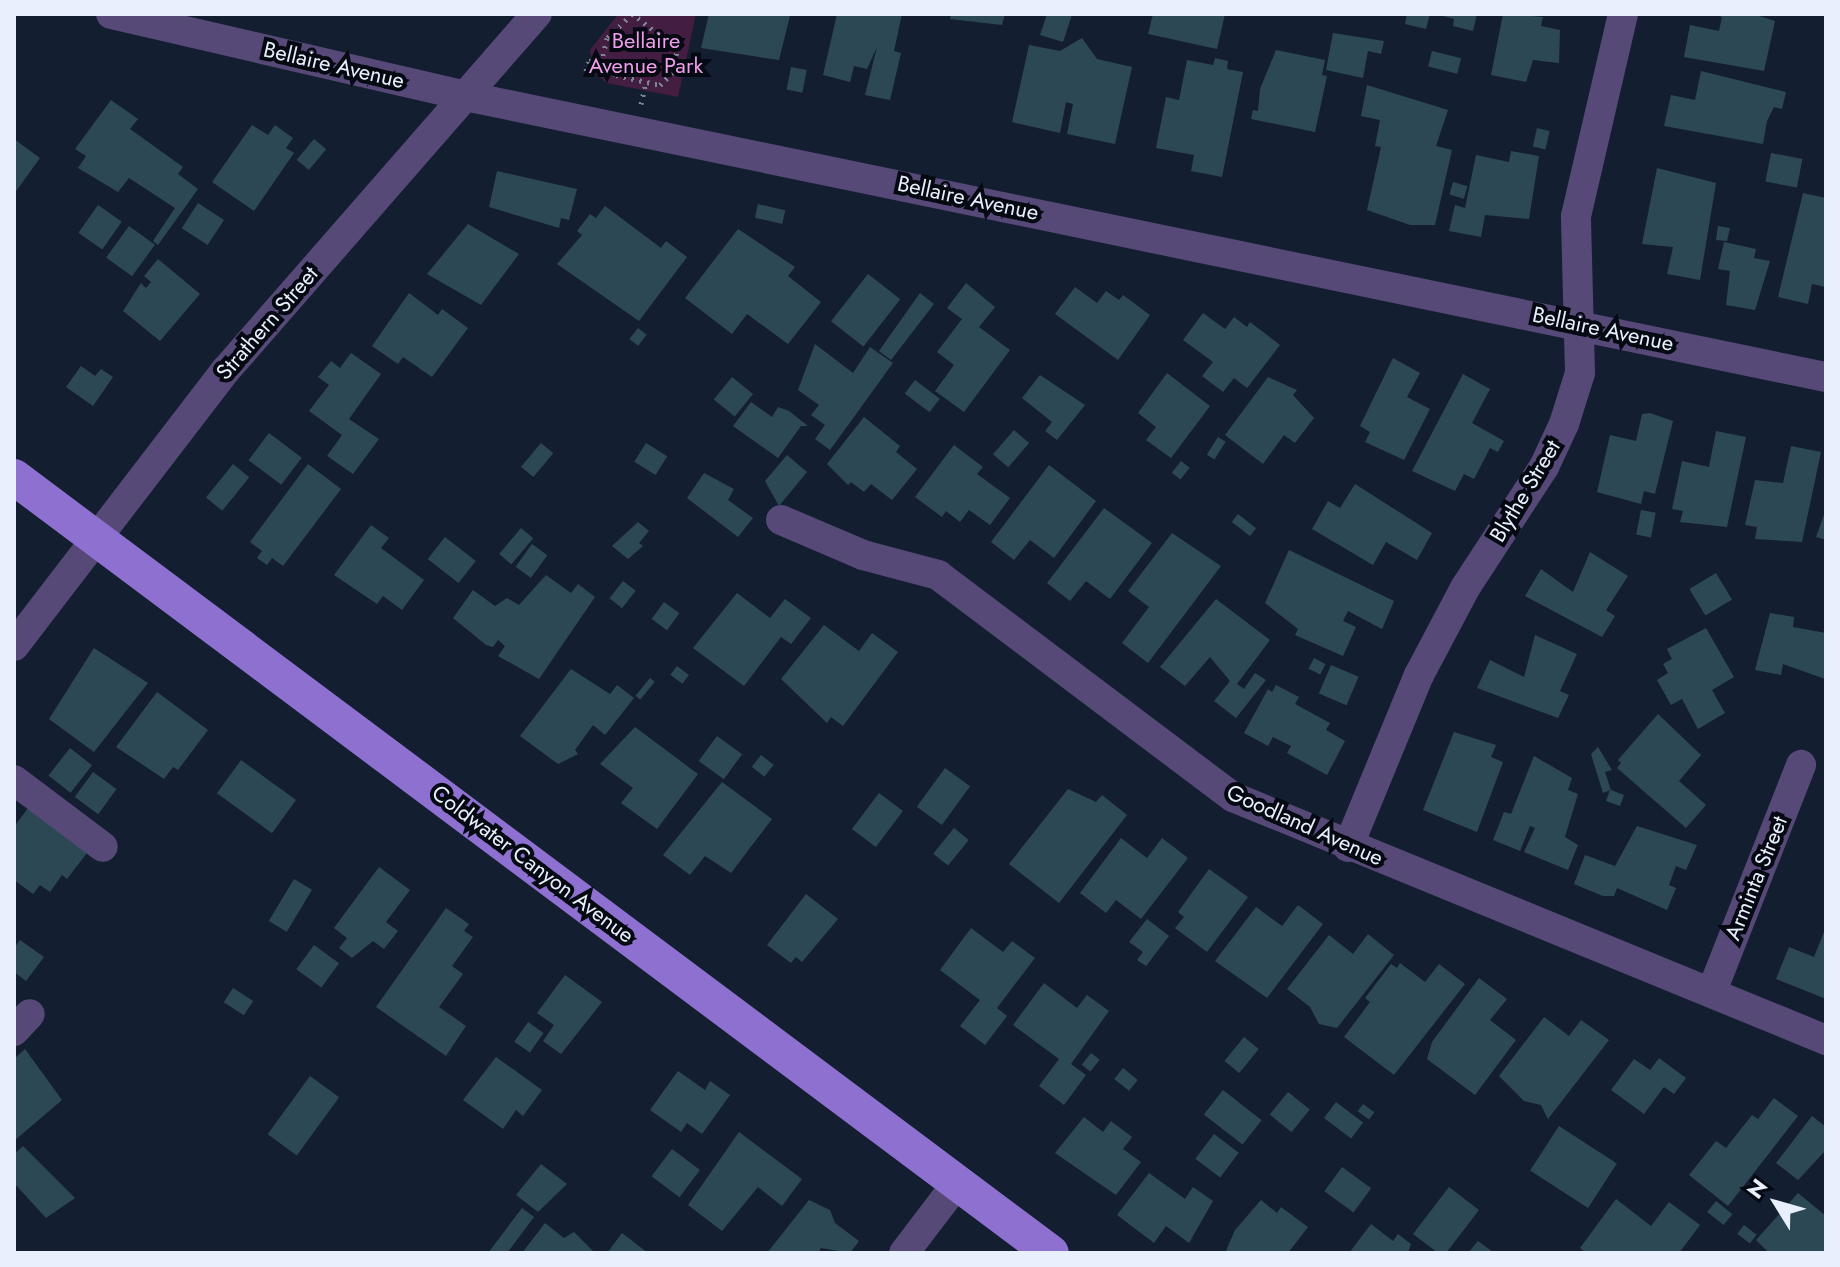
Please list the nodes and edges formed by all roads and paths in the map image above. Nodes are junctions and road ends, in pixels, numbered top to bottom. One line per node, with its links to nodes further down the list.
1 (111, 14): 7 (street, Bellaire Avenue)
2 (537, 14): 7 (street, Strathern Street)
3 (633, 14): 5 (path); 5 (path)
4 (1623, 14): 8 (street, Blythe Street)
5 (600, 60): 6 (path)
6 (586, 71)
7 (465, 96): 8 (street, Bellaire Avenue); 12 (street, Strathern Street)
8 (1581, 324): 9 (street, Bellaire Avenue); 17 (street, Blythe Street)
9 (1826, 377)
10 (14, 477): 12 (main road, Coldwater Canyon Avenue)
11 (781, 520): 17 (street, Goodland Avenue)
12 (95, 536): 13 (street, Strathern Street); 20 (main road, Coldwater Canyon Avenue)
13 (14, 646)
14 (1801, 765): 18 (street, Arminta Street)
15 (14, 780): 16 (street)
16 (103, 847)
17 (1348, 847): 18 (street, Goodland Avenue)
18 (1712, 991): 19 (street, Goodland Avenue)
19 (1826, 1040)
20 (958, 1182): 21 (street); 22 (main road, Coldwater Canyon Avenue)
21 (904, 1253)
22 (1051, 1253)

